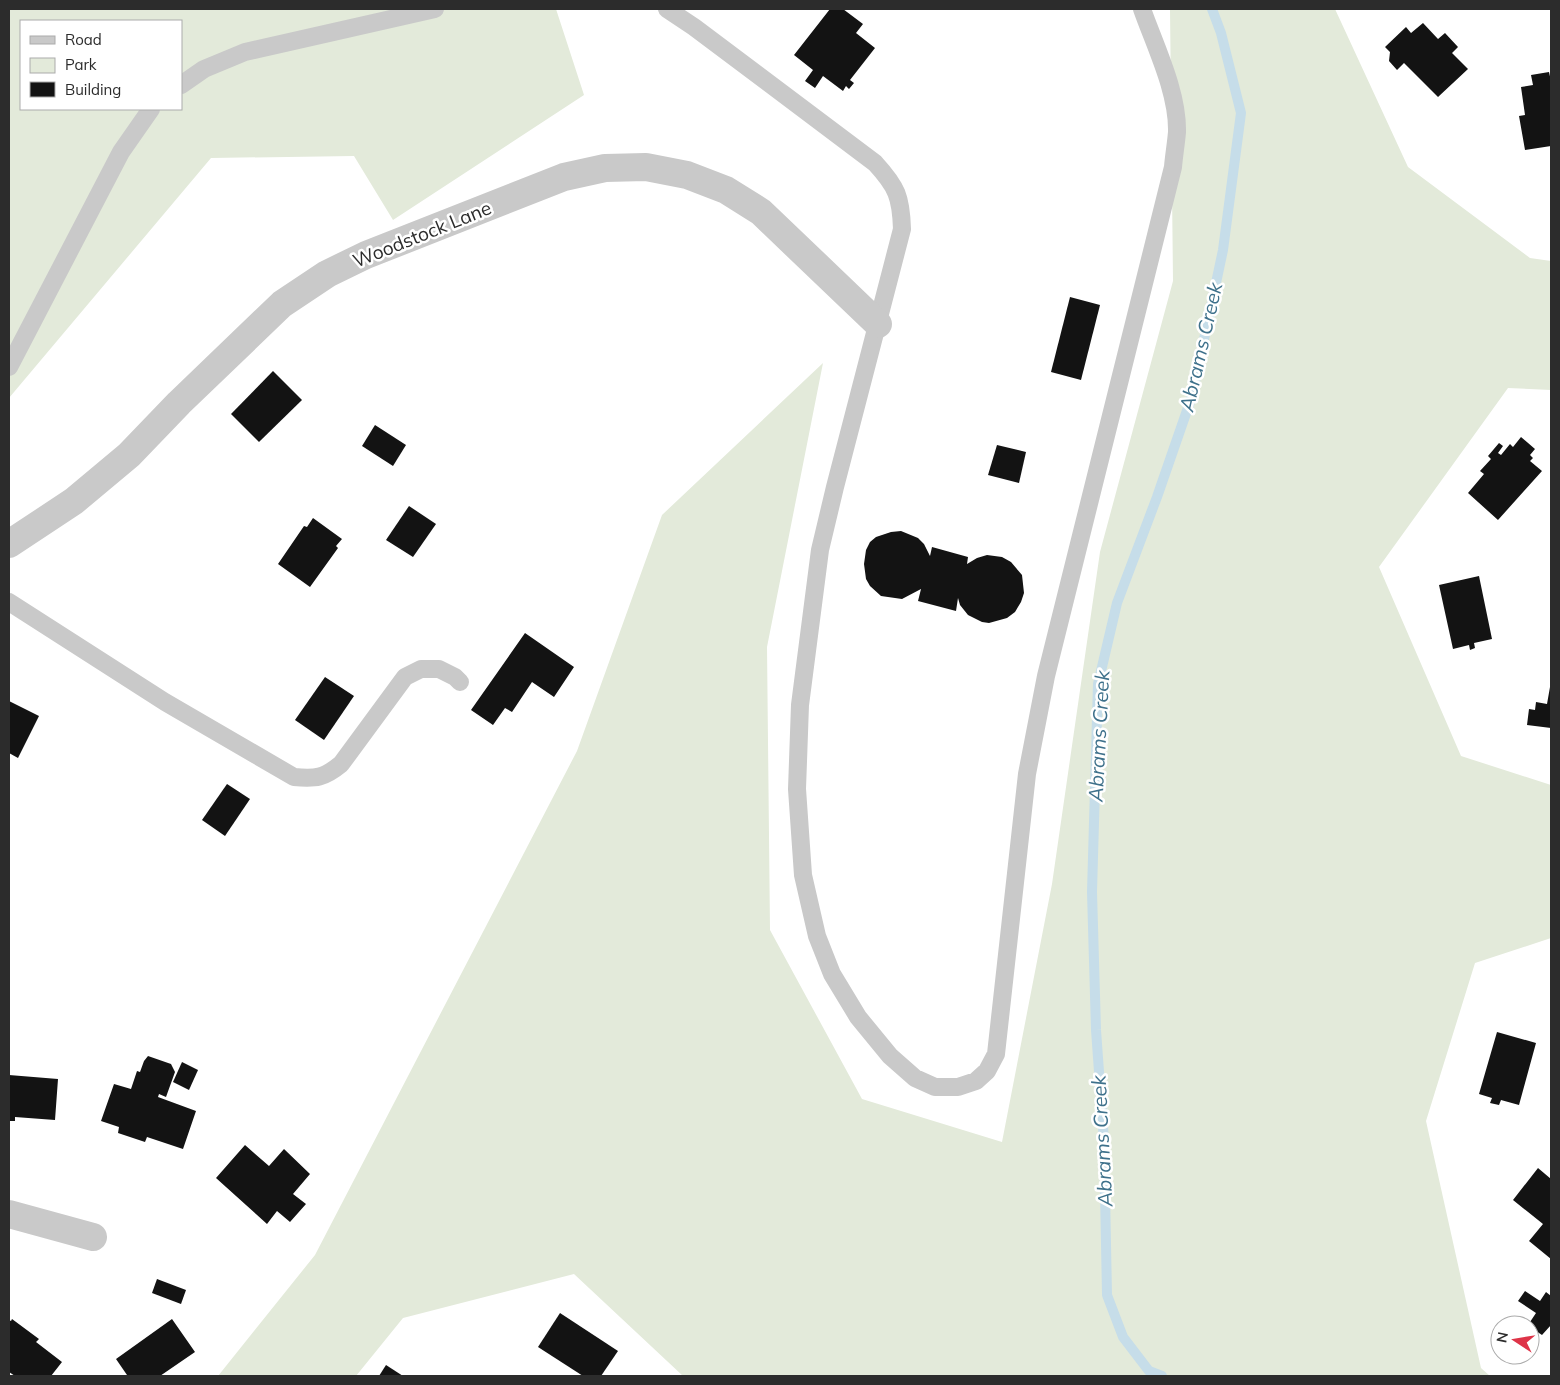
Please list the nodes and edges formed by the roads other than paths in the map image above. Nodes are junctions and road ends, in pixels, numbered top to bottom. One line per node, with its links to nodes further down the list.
1 (435, 9): 4 (lane)
2 (667, 9): 6 (lane)
3 (1142, 9): 6 (lane)
4 (182, 84)
5 (150, 110): 7 (lane)
6 (878, 324): 8 (street, Woodstock Lane)
7 (9, 367)
8 (9, 544)
9 (9, 602): 10 (lane)
10 (460, 682)
11 (9, 1214): 12 (street)
12 (93, 1237)

